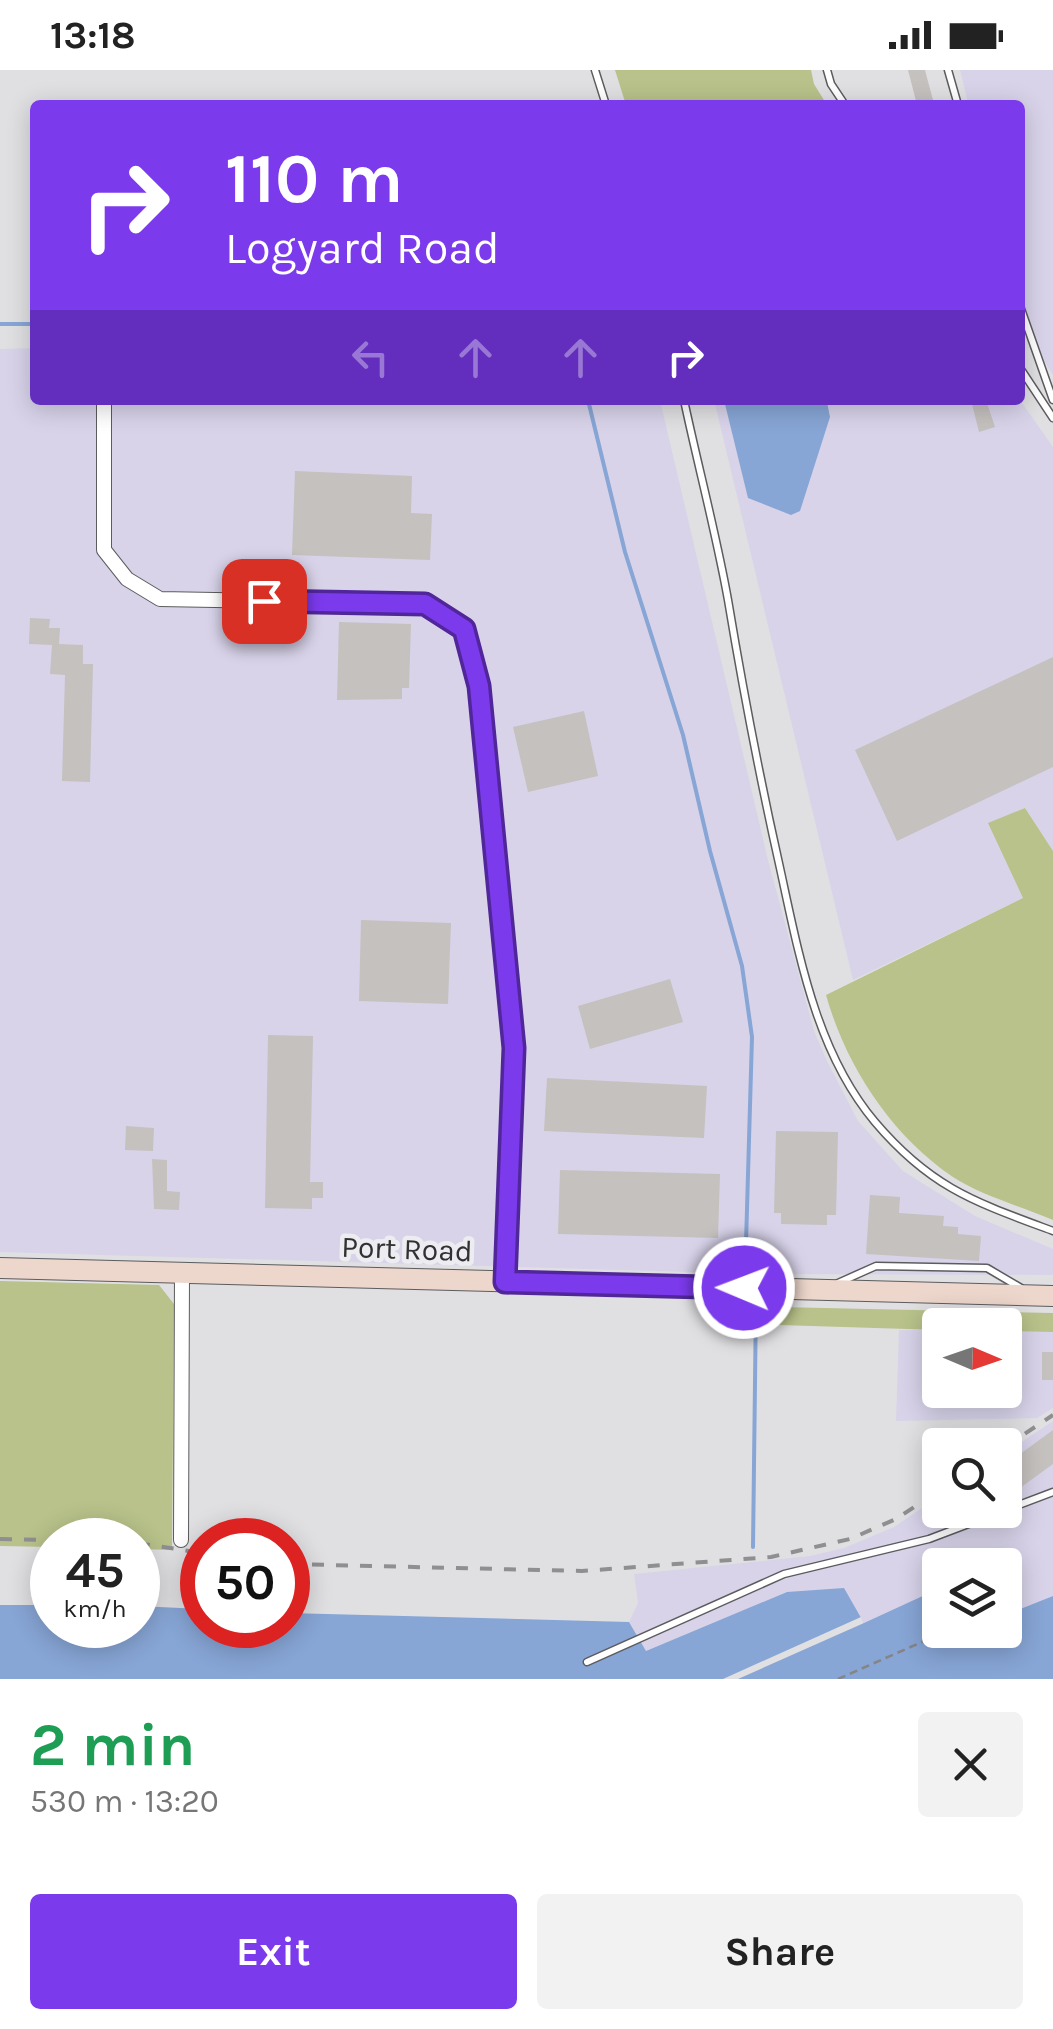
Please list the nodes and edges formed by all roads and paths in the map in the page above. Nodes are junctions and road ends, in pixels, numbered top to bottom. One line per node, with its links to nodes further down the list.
1 (595, 70): 4 (lane)
2 (827, 70): 5 (lane)
3 (948, 70): 6 (lane)
4 (604, 100)
5 (842, 100)
6 (957, 100)
7 (1025, 320): 9 (lane)
8 (1025, 376): 12 (lane)
9 (1053, 400)
10 (104, 405): 16 (street)
11 (685, 405): 13 (lane)
12 (1053, 418)
13 (1053, 1231)
14 (0, 1268): 15 (main road, Port Road)
15 (182, 1272): 16 (main road, Port Road); 19 (street)
16 (505, 1282): 17 (main road, Port Road)
17 (1043, 1296)
18 (1053, 1492): 21 (lane)
19 (181, 1518)
20 (922, 1642): 22 (path)
21 (587, 1662)
22 (838, 1679)

